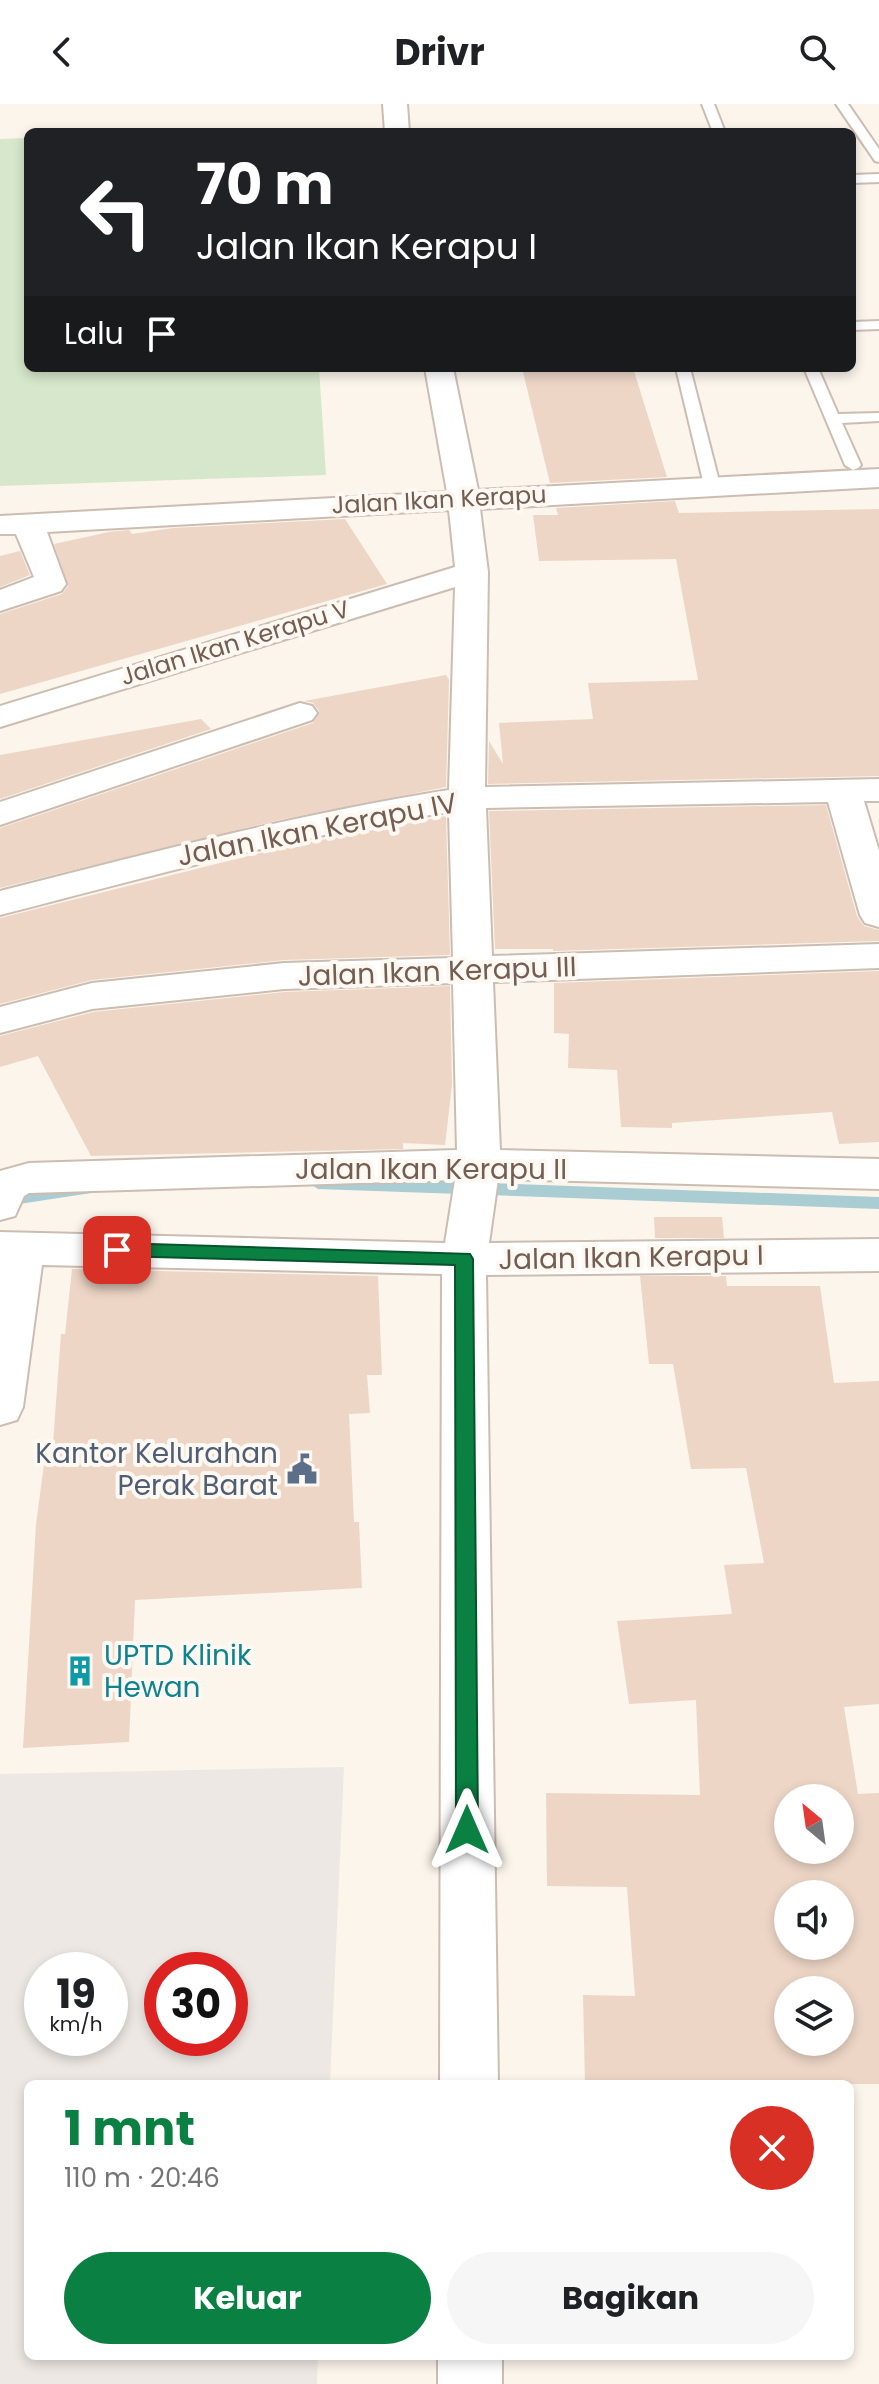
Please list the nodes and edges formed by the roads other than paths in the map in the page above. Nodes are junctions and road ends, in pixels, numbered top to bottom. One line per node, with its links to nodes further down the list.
1 (395, 104): 4 (street)
2 (708, 104): 5 (lane)
3 (842, 104): 6 (lane)
4 (397, 128)
5 (717, 128)
6 (879, 158)
7 (879, 178): 8 (lane)
8 (856, 179)
9 (856, 326): 10 (lane)
10 (877, 328)
11 (440, 372): 18 (street)
12 (684, 372): 17 (lane)
13 (813, 372): 15 (lane)
14 (879, 417): 15 (lane)
15 (834, 419): 16 (lane)
16 (866, 471): 17 (street, Jalan Ikan Kerapu)
17 (712, 485): 18 (street, Jalan Ikan Kerapu)
18 (463, 494): 19 (street); 20 (street, Jalan Ikan Kerapu); 21 (street)
19 (0, 502)
20 (14, 525): 22 (street)
21 (472, 572): 24 (street, Jalan Ikan Kerapu V); 26 (street)
22 (0, 601)
23 (300, 713): 27 (street)
24 (0, 717)
25 (861, 790): 26 (street, Jalan Ikan Kerapu IV); 29 (street)
26 (467, 798): 28 (street, Jalan Ikan Kerapu IV); 31 (street)
27 (0, 814)
28 (0, 903)
29 (879, 915)
30 (879, 956): 31 (street, Jalan Ikan Kerapu III)
31 (475, 970): 32 (street, Jalan Ikan Kerapu III); 33 (street)
32 (0, 1020)
33 (478, 1171): 34 (street, Jalan Ikan Kerapu II); 35 (street, Jalan Ikan Kerapu II); 36 (street)
34 (879, 1174)
35 (0, 1205)
36 (466, 1245): 37 (street, Jalan Ikan Kerapu I); 38 (street, Jalan Ikan Kerapu I); 40 (street)
37 (11, 1248): 39 (street)
38 (879, 1255)
39 (0, 1407)
40 (469, 2080)
41 (470, 2360): 42 (street)
42 (470, 2384)

